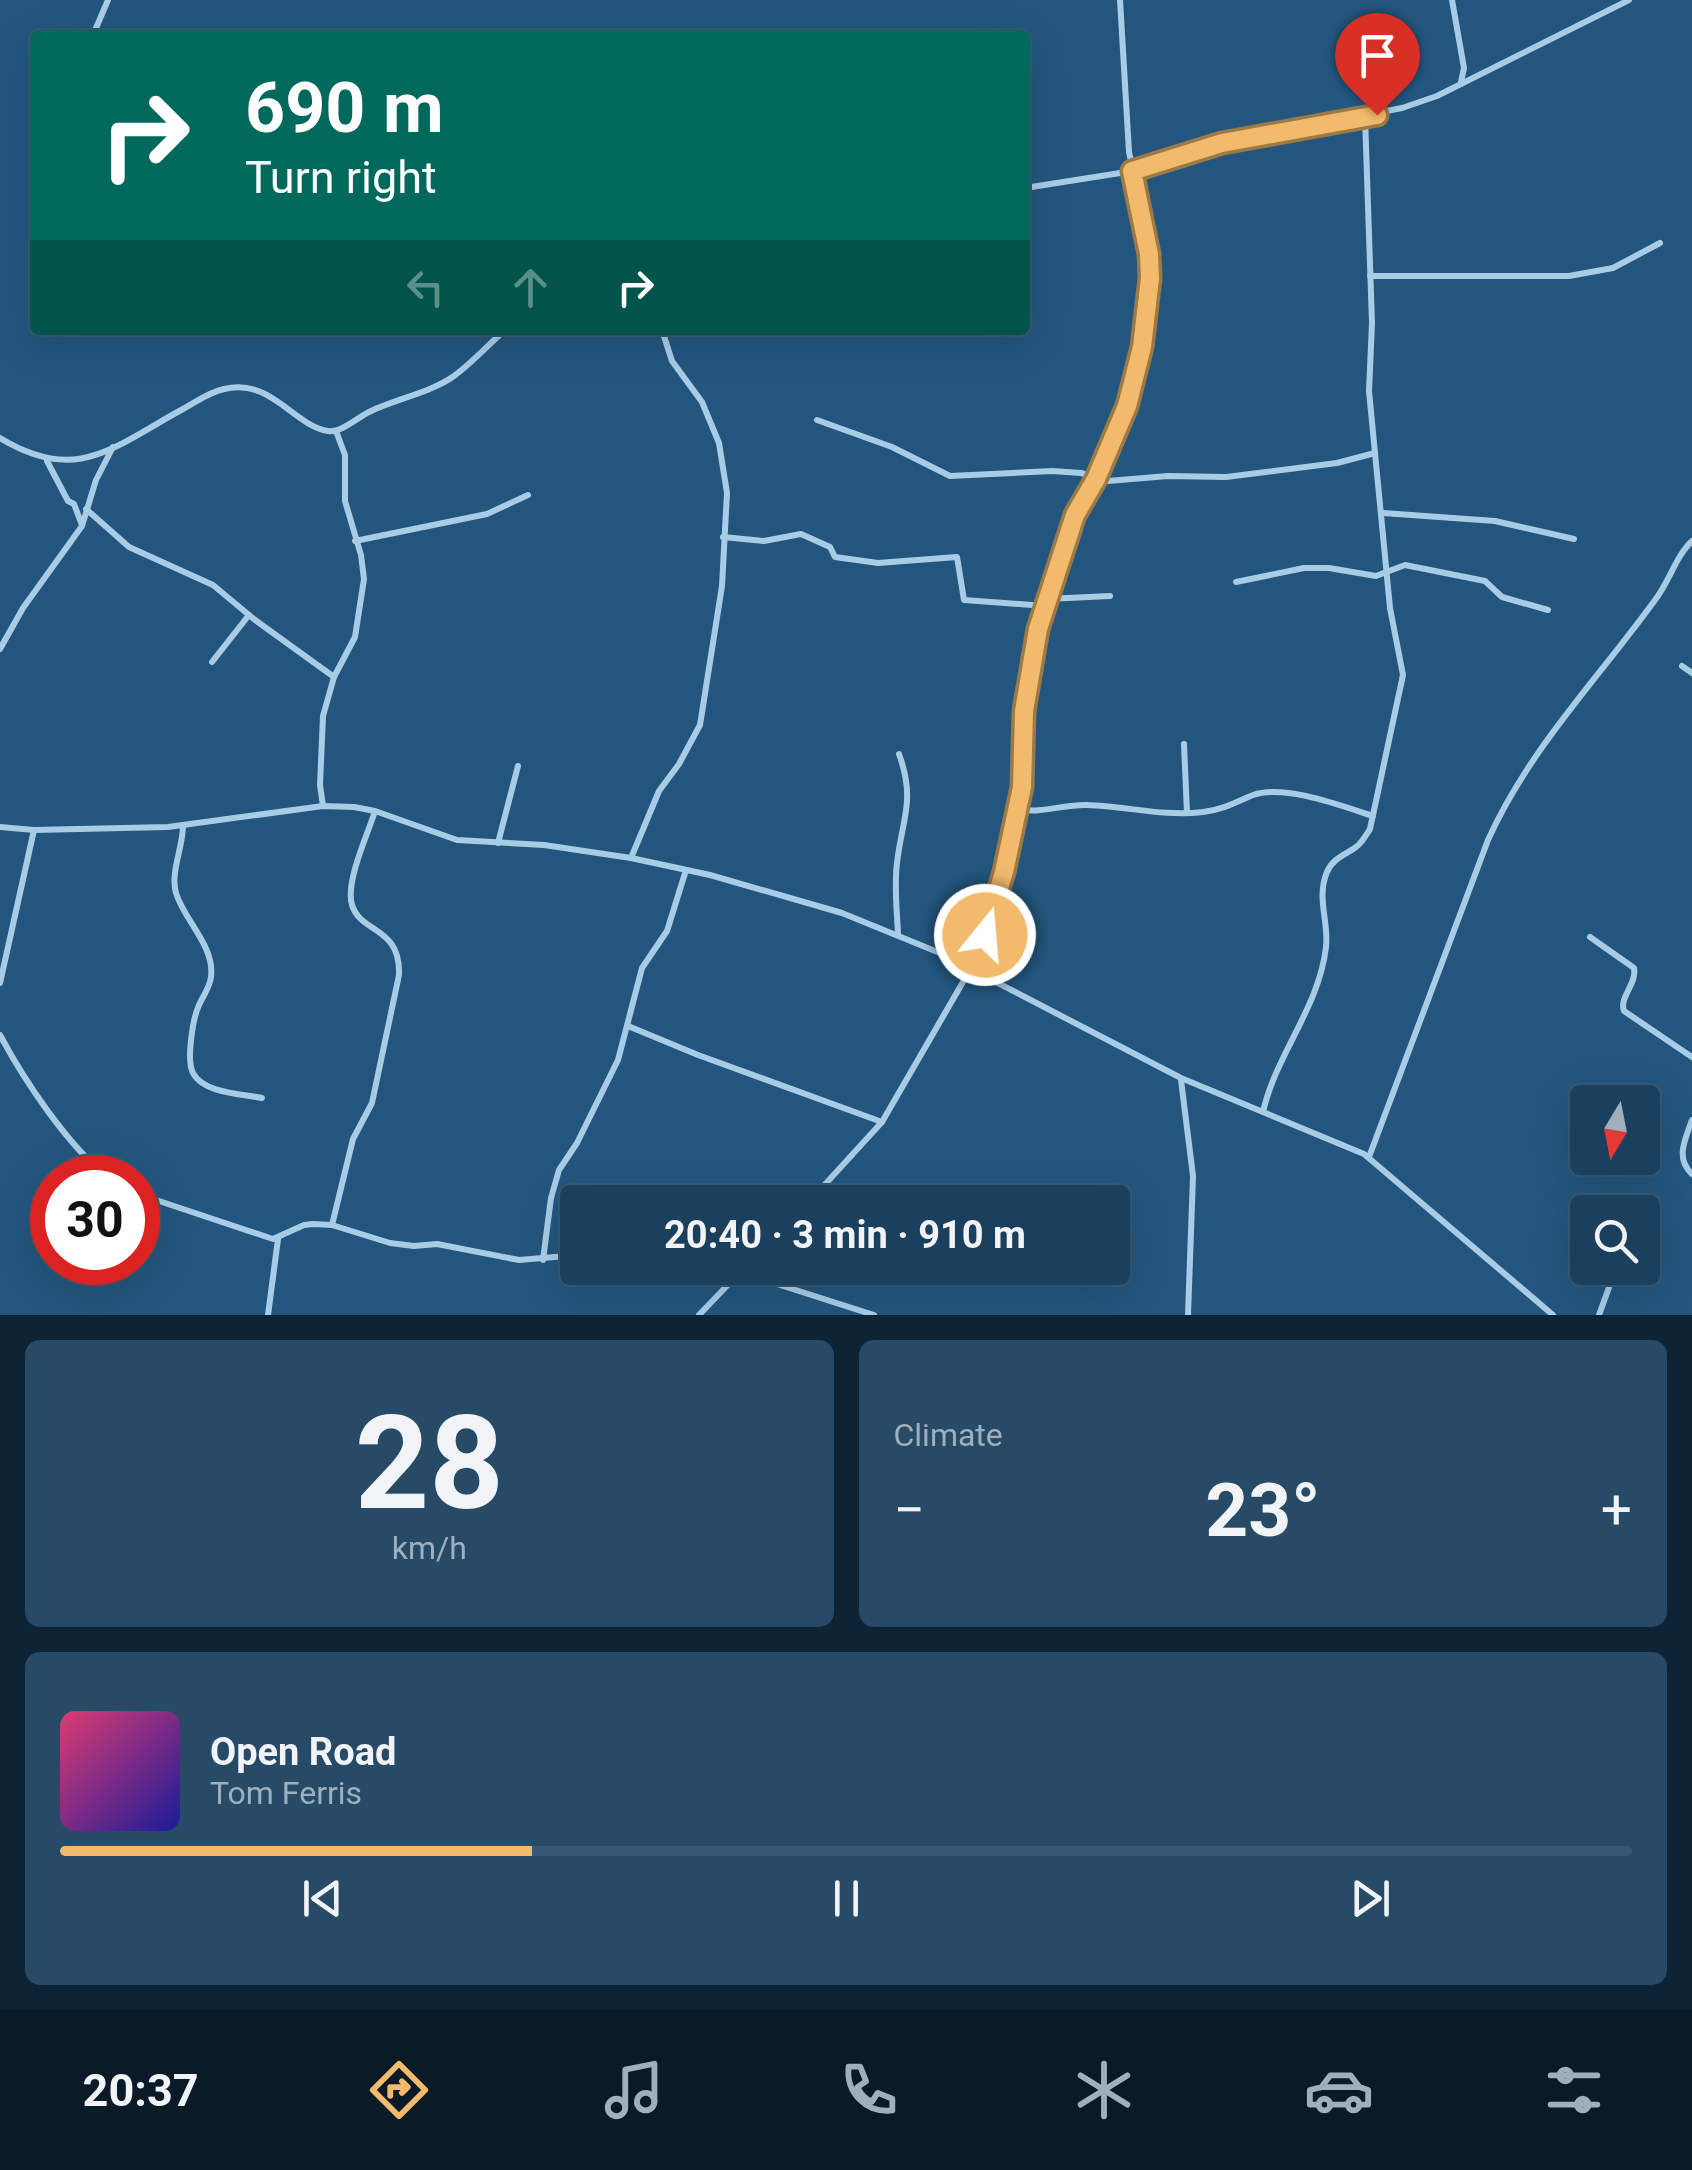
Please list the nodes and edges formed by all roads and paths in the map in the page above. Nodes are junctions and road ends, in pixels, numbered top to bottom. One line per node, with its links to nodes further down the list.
1 (108, 0): 5 (street)
2 (1120, 0): 8 (street)
3 (1452, 0): 6 (street)
4 (1629, 0): 6 (street)
5 (94, 30)
6 (1461, 83): 7 (street)
7 (1365, 118): 8 (street); 11 (street)
8 (1132, 171): 9 (street); 20 (street)
9 (1030, 187)
10 (1660, 243): 11 (street)
11 (1370, 276): 18 (street)
12 (499, 335): 15 (street)
13 (664, 335): 25 (street)
14 (817, 420): 20 (street)
15 (336, 431): 17 (street); 27 (street)
16 (0, 438): 19 (street)
17 (113, 446): 19 (street); 22 (street)
18 (1375, 453): 20 (street); 23 (street)
19 (46, 461): 24 (street)
20 (1096, 479): 32 (street)
21 (528, 495): 27 (street)
22 (86, 509): 24 (street); 34 (street)
23 (1383, 512): 26 (street); 29 (street)
24 (82, 526): 35 (street)
25 (723, 537): 32 (street); 53 (street)
26 (1574, 539)
27 (355, 540): 40 (street)
28 (1692, 541): 68 (street)
29 (1386, 572): 30 (street); 33 (street); 48 (street)
30 (1236, 582)
31 (1110, 596): 32 (street)
32 (1046, 602): 45 (street)
33 (1548, 610)
34 (249, 614): 37 (street); 40 (street)
35 (3, 636): 36 (street)
36 (0, 649)
37 (212, 662)
38 (1682, 666): 39 (street)
39 (1692, 673)
40 (334, 677): 44 (street)
41 (1184, 744): 47 (street)
42 (899, 754): 55 (street)
43 (518, 766): 52 (street)
44 (322, 806): 46 (street); 49 (street)
45 (1018, 809): 47 (street); 57 (street)
46 (376, 811): 52 (street); 72 (street)
47 (1186, 813): 48 (street)
48 (1373, 816): 64 (street)
49 (183, 826): 51 (street); 63 (street)
50 (0, 827): 51 (street)
51 (34, 830): 58 (street)
52 (498, 843): 53 (street)
53 (630, 858): 54 (street)
54 (686, 870): 55 (street); 59 (street)
55 (898, 934): 57 (street)
56 (1590, 937): 61 (street)
57 (972, 971): 62 (street); 66 (street)
58 (0, 983)
59 (628, 1026): 66 (street); 75 (street)
60 (0, 1035): 67 (street)
61 (1692, 1058)
62 (1181, 1078): 64 (street); 82 (street)
63 (262, 1098)
64 (1263, 1112): 68 (street)
65 (1692, 1120): 69 (street)
66 (882, 1122): 70 (street)
67 (84, 1155)
68 (1369, 1157): 83 (street)
69 (1692, 1174)
70 (825, 1185)
71 (160, 1202): 73 (street)
72 (332, 1225): 73 (street); 75 (street)
73 (278, 1239): 79 (street)
74 (560, 1258): 75 (street)
75 (544, 1260)
76 (727, 1285): 80 (street)
77 (781, 1285): 81 (street)
78 (1610, 1285): 84 (street)
79 (268, 1315)
80 (698, 1315)
81 (874, 1315)
82 (1188, 1315)
83 (1553, 1315)
84 (1599, 1315)

